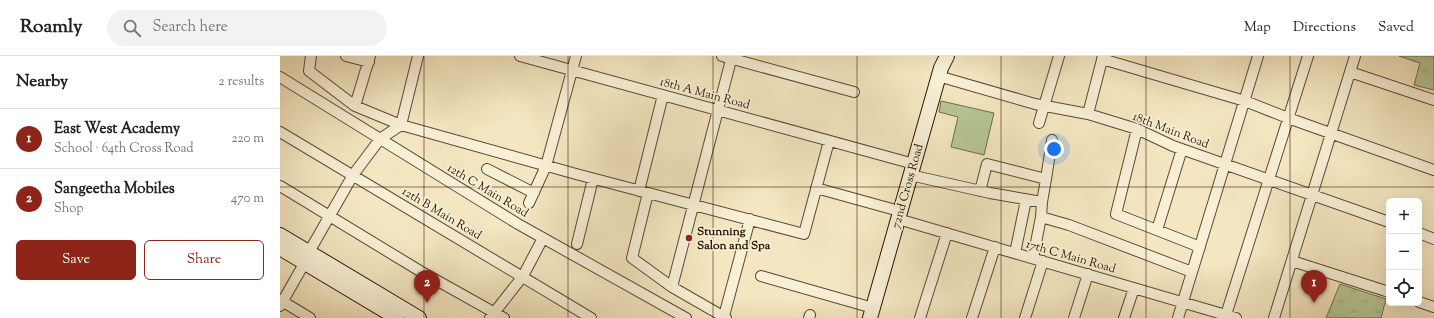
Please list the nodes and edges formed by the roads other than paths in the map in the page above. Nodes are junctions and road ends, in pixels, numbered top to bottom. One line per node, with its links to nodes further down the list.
1 (310, 56): 21 (street)
2 (346, 56): 12 (street)
3 (418, 56): 27 (street)
4 (520, 56): 14 (street, 18th A Main Road)
5 (576, 56): 14 (street)
6 (1059, 56): 22 (street)
7 (1258, 56): 20 (street)
8 (1308, 56): 25 (street)
9 (1355, 56): 15 (street)
10 (729, 57): 17 (street); 23 (street)
11 (1103, 57): 20 (street); 24 (street)
12 (370, 59): 21 (street)
13 (942, 64): 22 (street, 18th Main Road); 38 (main road, 72nd Cross Road)
14 (572, 70): 18 (street, 18th A Main Road); 36 (street)
15 (1350, 72): 19 (street); 30 (street)
16 (280, 77): 31 (street, 12th C Main Road)
17 (854, 92)
18 (663, 95): 23 (street, 18th A Main Road); 48 (street)
19 (1434, 100)
20 (1245, 101): 25 (street); 35 (street)
21 (355, 106): 27 (street)
22 (1043, 106): 24 (street, 18th Main Road); 26 (street)
23 (718, 109): 33 (street, 18th A Main Road); 53 (street)
24 (1088, 114): 28 (street, 18th Main Road)
25 (1288, 118): 30 (street); 43 (street)
26 (1039, 123)
27 (401, 125): 31 (street); 36 (street)
28 (1137, 130): 34 (street, 18th Main Road); 59 (street)
29 (280, 132): 40 (street, 12th B Main Road)
30 (1331, 133): 39 (street); 49 (street)
31 (380, 139): 40 (street); 63 (street, 12th C Main Road)
32 (1052, 140): 42 (street)
33 (829, 141): 38 (street, 18th A Main Road); 45 (street)
34 (1182, 149): 35 (street, 18th Main Road); 59 (street)
35 (1225, 164): 43 (street, 18th Main Road); 66 (street)
36 (546, 166): 41 (street); 47 (street)
37 (487, 169): 47 (street)
38 (912, 169): 46 (street, 18th A Main Road); 54 (main road, 72nd Cross Road)
39 (1434, 170)
40 (353, 175): 55 (street); 75 (street, 12th B Main Road)
41 (593, 179): 48 (street); 65 (street)
42 (1046, 179): 46 (street); 51 (street)
43 (1268, 180): 49 (street, 18th Main Road); 86 (street)
44 (280, 186): 55 (street)
45 (816, 188): 54 (street, 17th C Main Road); 57 (street)
46 (980, 191): 50 (street, 18th A Main Road)
47 (534, 192): 52 (street)
48 (643, 192): 53 (street); 77 (street)
49 (1312, 195): 58 (street, 18th Main Road); 72 (street)
50 (1026, 200): 51 (street, 18th A Main Road); 69 (street)
51 (1042, 202): 56 (street)
52 (530, 203)
53 (693, 205): 57 (street); 77 (street)
54 (895, 214): 60 (street, 17th C Main Road); 84 (main road, 72nd Cross Road)
55 (330, 216): 70 (street); 85 (street)
56 (1041, 217): 71 (street); 73 (street)
57 (750, 219): 87 (street)
58 (1386, 221)
59 (1156, 230): 66 (street)
60 (947, 233): 67 (street, 17th C Main Road); 94 (street)
61 (1422, 234): 64 (street)
62 (280, 235): 70 (main road)
63 (543, 238): 75 (street); 93 (street, 12th C Main Road)
64 (1434, 239)
65 (577, 244)
66 (1200, 246): 73 (street)
67 (995, 247): 69 (street, 17th C Main Road); 95 (street)
68 (280, 248): 70 (main road)
69 (1015, 253): 71 (street, 17th C Main Road)
70 (307, 257): 80 (street); 89 (main road); 90 (main road)
71 (1038, 260): 74 (street, 17th C Main Road); 96 (street)
72 (1292, 261): 79 (street); 101 (street)
73 (1192, 272): 81 (street)
74 (1088, 274): 78 (street, 17th C Main Road); 97 (street)
75 (523, 276): 85 (street); 92 (street, 12th B Main Road)
76 (761, 276): 84 (street)
77 (672, 286): 87 (street)
78 (1134, 288): 81 (street, 17th C Main Road); 98 (street)
79 (1386, 291)
80 (281, 302): 88 (street)
81 (1182, 302): 86 (street, 17th C Main Road); 99 (street)
82 (1422, 303): 83 (street)
83 (1434, 307)
84 (871, 313)
85 (492, 315): 91 (street)
86 (1225, 316): 100 (street, 17th C Main Road)
87 (725, 317)
88 (310, 318)
89 (397, 318)
90 (419, 318)
91 (504, 318)
92 (591, 318)
93 (686, 318)
94 (920, 318)
95 (972, 318)
96 (1025, 318)
97 (1074, 318)
98 (1124, 318)
99 (1178, 318)
100 (1236, 318)
101 (1274, 318)

